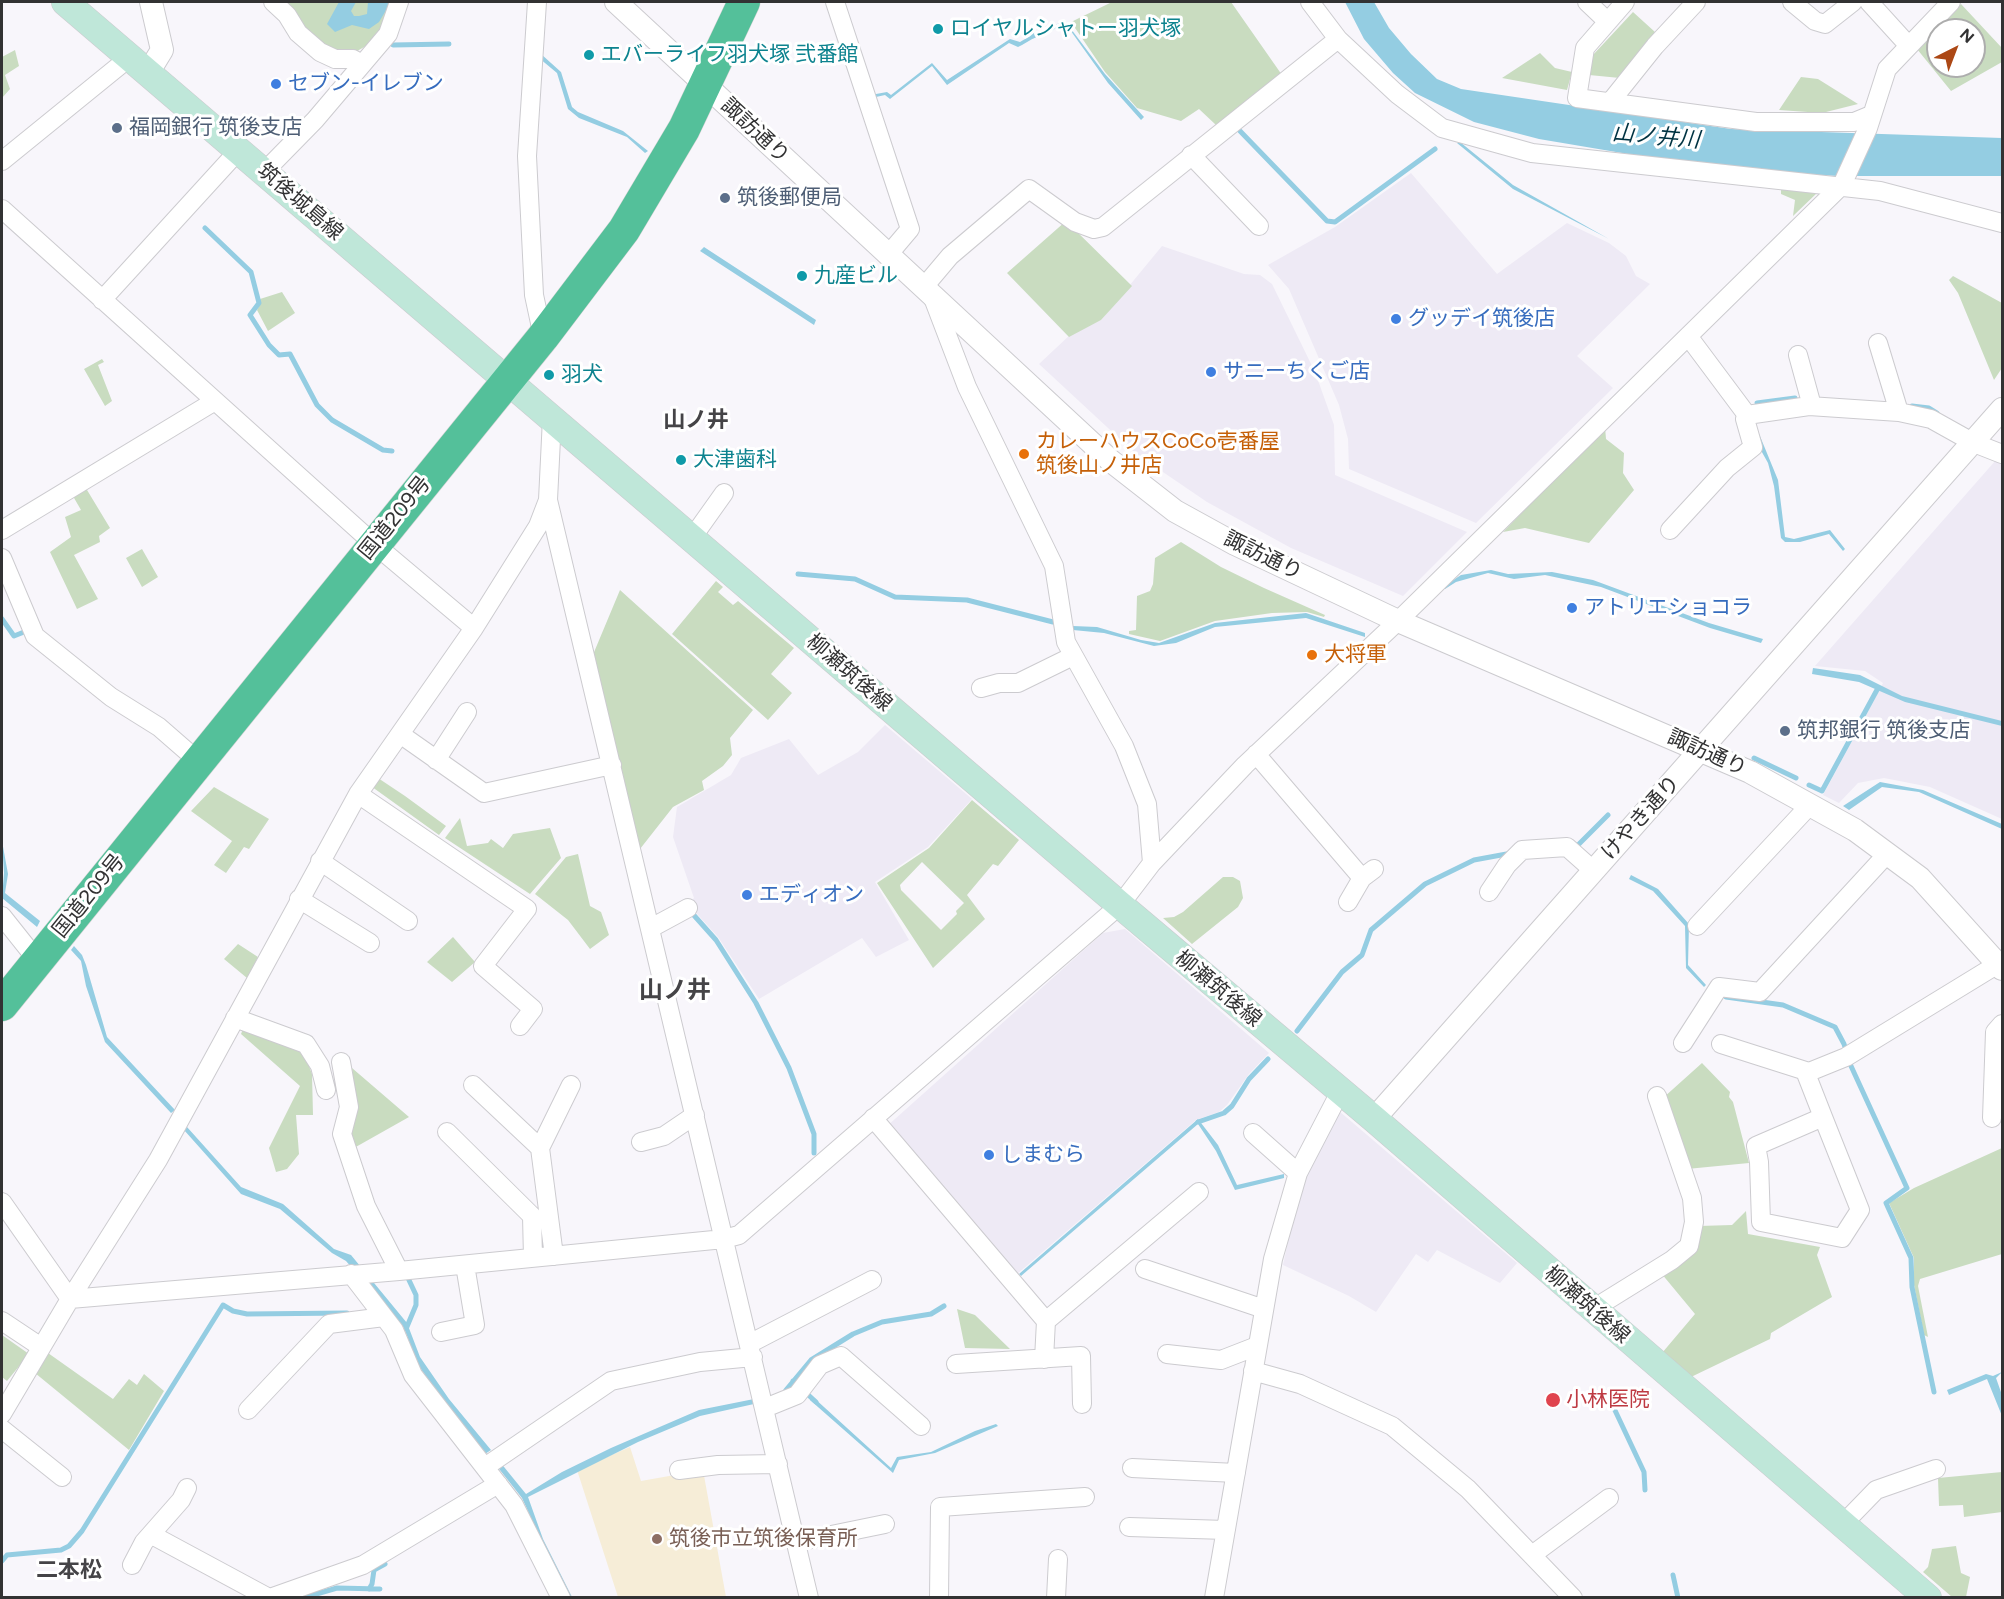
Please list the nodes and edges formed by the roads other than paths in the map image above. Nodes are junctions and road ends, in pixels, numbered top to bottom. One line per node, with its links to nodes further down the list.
1 (65, 2): 21 (main road, 筑後城島線)
2 (151, 2): 21 (street)
3 (273, 2): 20 (street)
4 (399, 2): 20 (street)
5 (537, 2): 37 (street)
6 (616, 2): 22 (street, 諏訪通り)
7 (744, 2): 22 (highway, 国道209号)
8 (835, 2): 33 (street)
9 (1310, 2): 18 (street)
10 (1587, 2): 17 (street)
11 (1625, 2): 17 (street)
12 (1696, 2): 23 (street)
13 (1792, 2): 14 (street)
14 (1853, 2)
15 (1869, 2): 19 (street)
16 (1951, 2): 19 (street)
17 (1607, 21): 23 (street)
18 (1338, 39): 26 (street); 29 (street)
19 (1909, 46): 24 (street)
20 (362, 64): 28 (street)
21 (139, 65): 25 (main road, 筑後城島線); 27 (street)
22 (705, 83): 33 (street, 諏訪通り); 37 (highway, 国道209号)
23 (1611, 101): 24 (street)
24 (1869, 122): 29 (street)
25 (239, 150): 28 (main road, 筑後城島線); 35 (street)
26 (1191, 155): 32 (street); 34 (street)
27 (2, 161)
28 (264, 172): 40 (main road, 筑後城島線)
29 (1842, 185): 31 (street); 36 (street)
30 (2, 210): 35 (street)
31 (2002, 223)
32 (1259, 226)
33 (888, 255): 34 (street, 諏訪通り)
34 (928, 293): 56 (street, 諏訪通り); 58 (street)
35 (102, 300): 41 (street)
36 (1688, 336): 45 (street); 56 (street)
37 (543, 337): 40 (highway, 国道209号)
38 (1878, 343): 44 (street)
39 (1798, 355): 42 (street)
40 (508, 380): 46 (main road, 柳瀬筑後線); 54 (highway, 国道209号)
41 (215, 401): 51 (street); 54 (street)
42 (1812, 406): 44 (street); 45 (street)
43 (2002, 409): 47 (street, けやき通り)
44 (1899, 412): 47 (street)
45 (1747, 415): 52 (street)
46 (552, 418): 50 (street); 53 (main road, 柳瀬筑後線)
47 (1974, 443): 48 (street); 62 (street, けやき通り)
48 (2002, 454)
49 (724, 493): 53 (street)
50 (548, 500): 57 (street); 66 (street)
51 (2, 530)
52 (1670, 530)
53 (692, 538): 76 (main road, 柳瀬筑後線)
54 (374, 543): 57 (street); 64 (highway, 国道209号)
55 (2, 558): 64 (street)
56 (1398, 621): 62 (street, 諏訪通り); 63 (street)
57 (474, 628): 61 (street)
58 (1073, 656): 59 (street); 71 (street)
59 (981, 688)
60 (467, 712): 65 (street)
61 (400, 734): 65 (street); 67 (street)
62 (1701, 750): 68 (street, 諏訪通り); 72 (street, けやき通り)
63 (1257, 754): 71 (street); 75 (street)
64 (198, 760): 83 (highway, 国道209号)
65 (436, 760): 66 (street)
66 (612, 765): 81 (street)
67 (358, 794): 70 (street); 88 (street)
68 (1810, 805): 69 (street, 諏訪通り); 80 (street)
69 (1887, 854): 84 (street, 諏訪通り); 89 (street)
70 (320, 861): 74 (street); 79 (street)
71 (1152, 863): 76 (street)
72 (1593, 871): 73 (street); 102 (street, けやき通り)
73 (1490, 892)
74 (299, 899): 82 (street); 86 (street)
75 (1348, 902)
76 (1120, 905): 96 (main road, 柳瀬筑後線); 100 (street)
77 (688, 908): 81 (street)
78 (2, 916): 83 (street)
79 (408, 921)
80 (1697, 926)
81 (651, 928): 98 (street)
82 (370, 943)
83 (37, 960): 85 (highway, 国道209号)
84 (2000, 966): 92 (street)
85 (2, 1005)
86 (235, 1018): 95 (street); 118 (street)
87 (2002, 1024): 101 (street)
88 (520, 1026)
89 (1683, 1043)
90 (1721, 1044): 92 (street)
91 (341, 1062): 115 (street)
92 (1805, 1071): 99 (street)
93 (571, 1085): 106 (street)
94 (473, 1086): 106 (street)
95 (326, 1090)
96 (1340, 1092): 102 (main road, 柳瀬筑後線); 107 (street)
97 (1658, 1095): 120 (street)
98 (695, 1115): 105 (street); 110 (street)
99 (1823, 1117): 99 (street)
100 (873, 1118): 110 (street); 123 (street)
101 (1992, 1118)
102 (1374, 1119): 120 (main road, 柳瀬筑後線)
103 (447, 1132): 112 (street)
104 (1253, 1133): 107 (street)
105 (641, 1142)
106 (540, 1148): 111 (street)
107 (1298, 1173): 119 (street)
108 (1199, 1192): 123 (street)
109 (2, 1202): 118 (street)
110 (724, 1239): 111 (street); 127 (street)
111 (554, 1256): 112 (street)
112 (533, 1258): 113 (street)
113 (465, 1264): 115 (street); 124 (street)
114 (1145, 1269): 119 (street)
115 (399, 1271): 116 (street)
116 (351, 1274): 118 (street); 121 (street)
117 (872, 1280): 127 (street)
118 (70, 1299): 126 (street)
119 (1264, 1309): 125 (street)
120 (1593, 1309): 150 (main road, 柳瀬筑後線)
121 (384, 1317): 134 (street); 139 (street)
122 (2, 1321): 126 (street)
123 (1046, 1321): 129 (street)
124 (441, 1332)
125 (1257, 1346): 128 (street); 131 (street)
126 (41, 1347): 135 (street)
127 (751, 1351): 133 (street); 139 (street)
128 (1167, 1354)
129 (1044, 1359): 130 (street); 132 (street)
130 (956, 1364)
131 (1253, 1371): 143 (street); 155 (street)
132 (1082, 1404)
133 (765, 1408): 136 (street); 138 (street)
134 (248, 1410)
135 (2, 1414)
136 (921, 1426)
137 (2, 1429): 144 (street)
138 (778, 1464): 142 (street); 154 (street)
139 (485, 1467): 145 (street)
140 (1132, 1468): 143 (street)
141 (1936, 1469): 150 (street)
142 (678, 1470)
143 (1236, 1473): 152 (street)
144 (62, 1477)
145 (498, 1484): 158 (street); 159 (street)
146 (187, 1488): 153 (street)
147 (1085, 1497): 161 (street)
148 (1609, 1498): 155 (street)
149 (885, 1524): 154 (street)
150 (1843, 1524): 165 (main road, 柳瀬筑後線)
151 (1129, 1527): 152 (street)
152 (1226, 1530): 163 (street)
153 (152, 1535): 157 (street); 158 (street)
154 (796, 1542): 160 (street)
155 (1532, 1555): 164 (street)
156 (1058, 1559): 162 (street)
157 (132, 1565)
158 (269, 1598)
159 (561, 1598)
160 (809, 1598)
161 (939, 1598)
162 (1056, 1598)
163 (1214, 1598)
164 (1573, 1598)
165 (1928, 1598)

